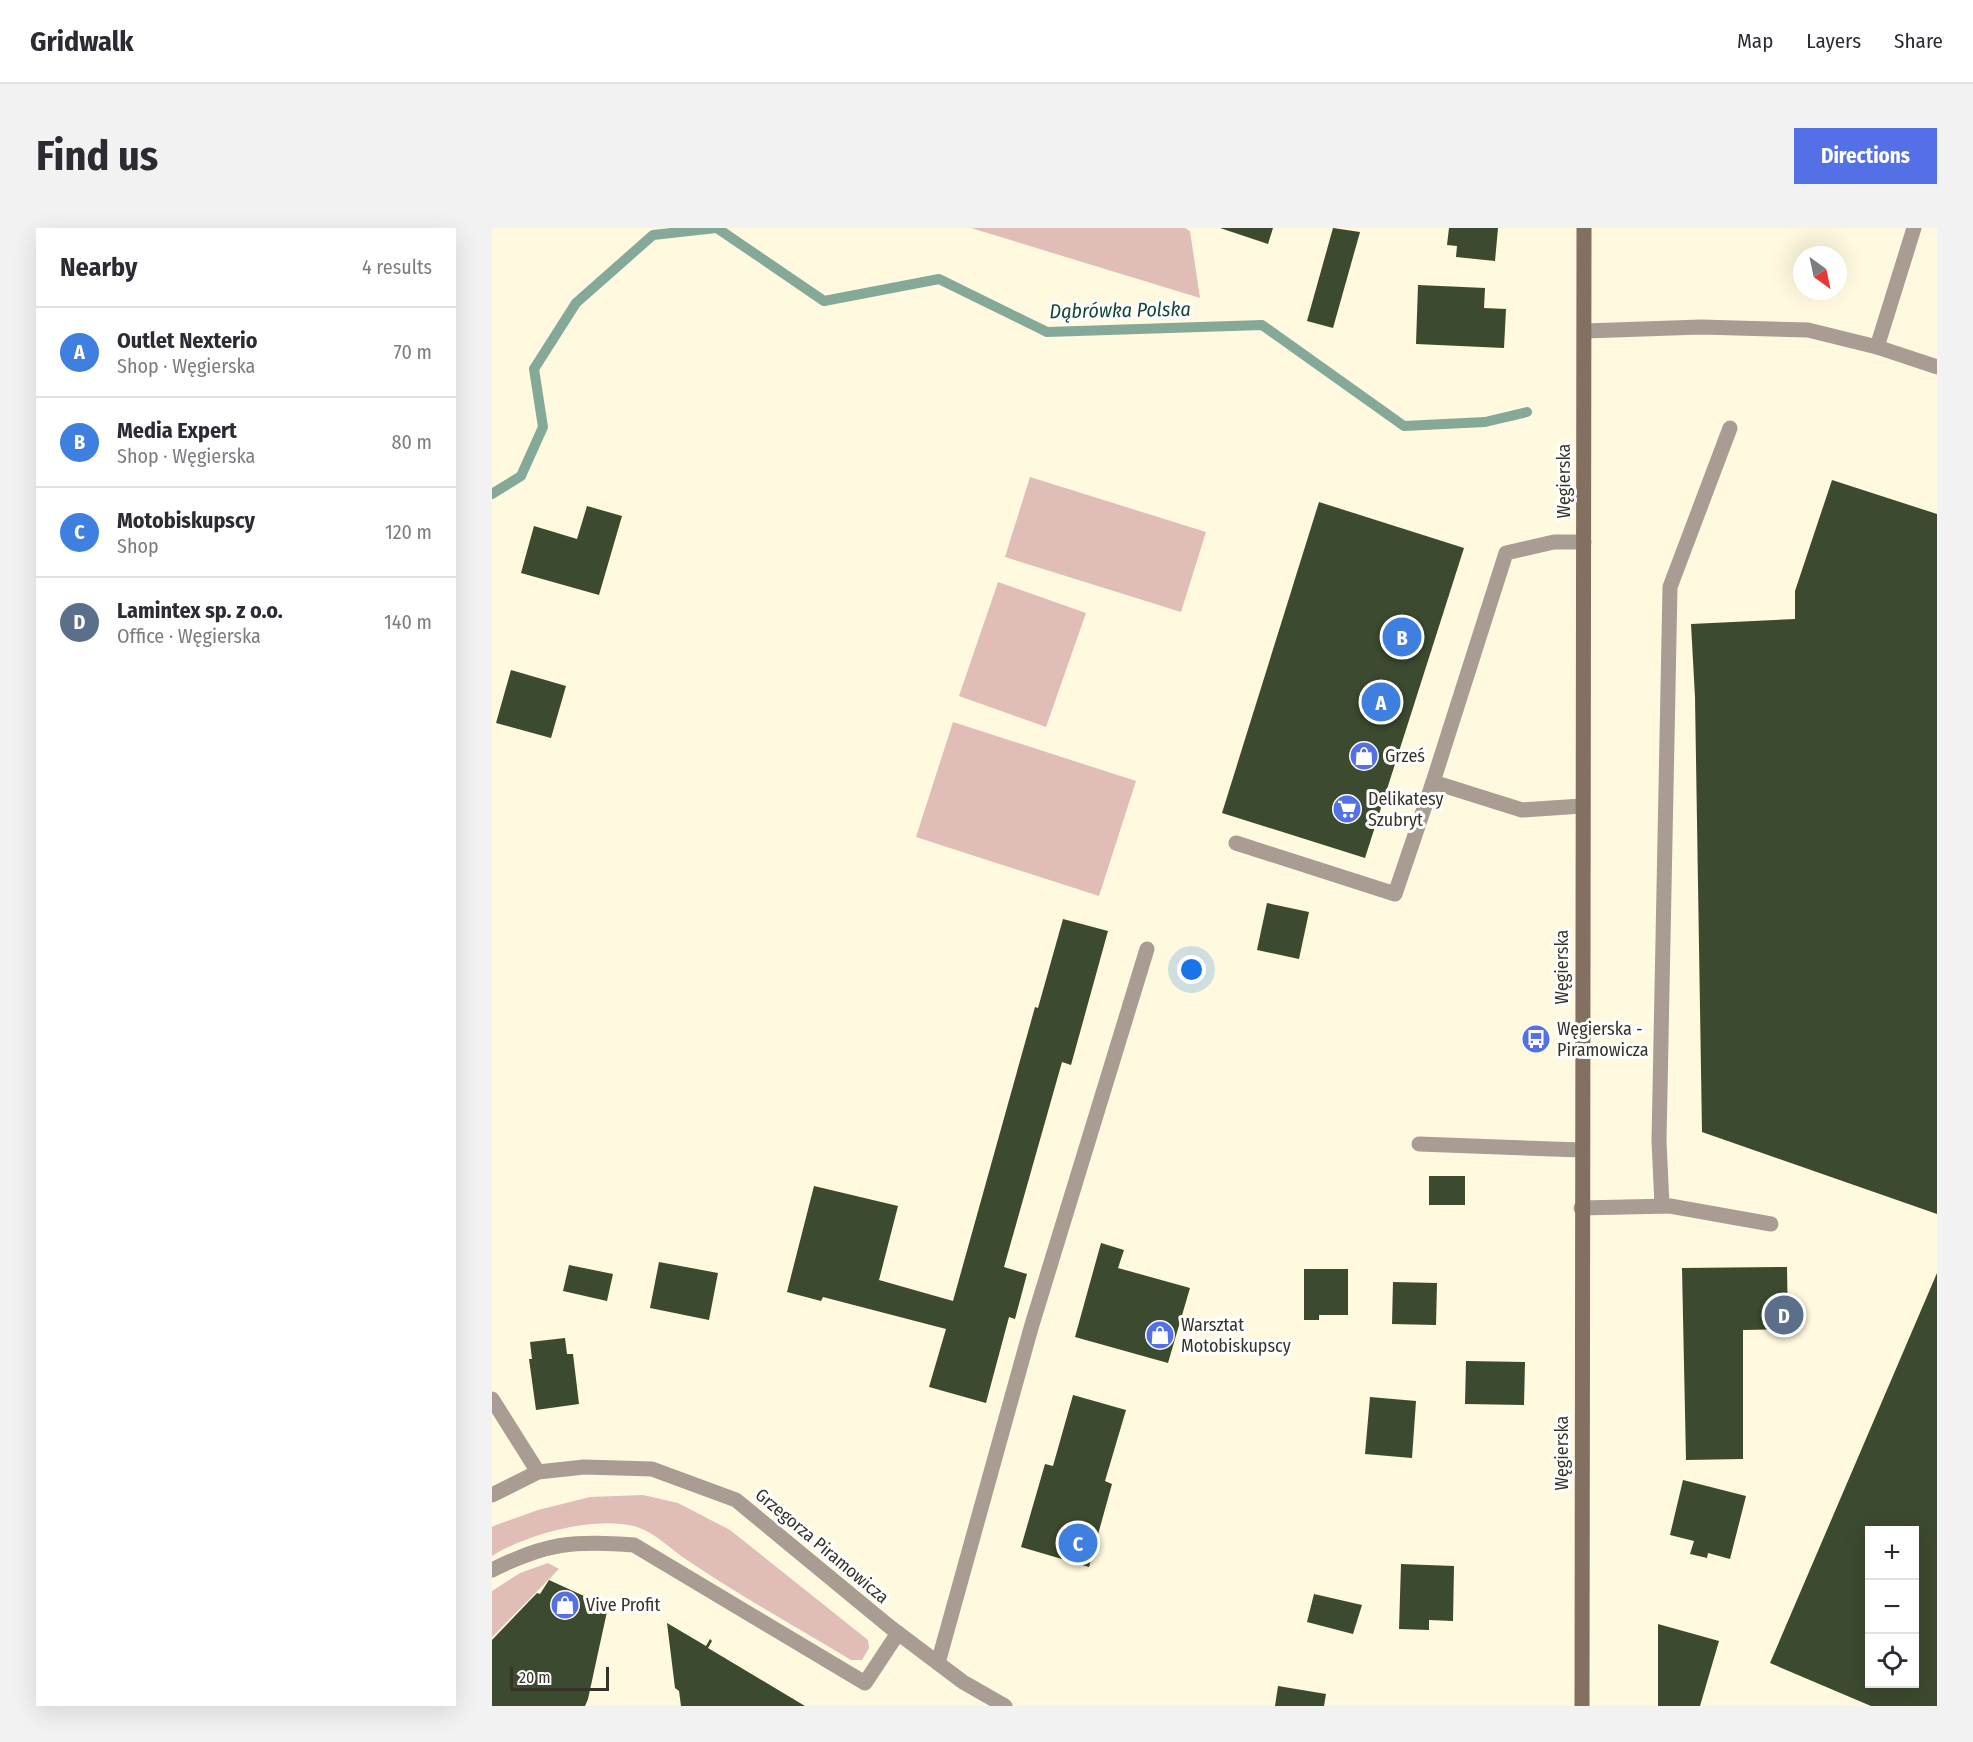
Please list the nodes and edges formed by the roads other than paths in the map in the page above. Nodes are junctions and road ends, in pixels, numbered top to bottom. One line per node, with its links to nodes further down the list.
1 (1584, 228): 3 (main road, Węgierska)
2 (1914, 228): 4 (street)
3 (1585, 331): 4 (street); 7 (main road, Węgierska)
4 (1877, 347): 5 (street)
5 (1937, 367)
6 (1730, 428): 14 (street)
7 (1584, 542): 8 (street); 9 (main road, Węgierska)
8 (1433, 782): 9 (street); 10 (street)
9 (1582, 806): 13 (main road, Węgierska)
10 (1236, 843)
11 (1147, 950): 22 (street)
12 (1419, 1144): 13 (street)
13 (1581, 1150): 15 (main road, Węgierska)
14 (1662, 1206): 15 (street); 16 (street)
15 (1581, 1208): 24 (main road, Węgierska)
16 (1771, 1224)
17 (492, 1399): 18 (street)
18 (538, 1472): 19 (street, Grzegorza Piramowicza); 21 (street, Grzegorza Piramowicza)
19 (492, 1496)
20 (492, 1570): 21 (street)
21 (898, 1633): 22 (street, Grzegorza Piramowicza)
22 (938, 1663): 23 (street, Grzegorza Piramowicza)
23 (1005, 1706)
24 (1582, 1706)

